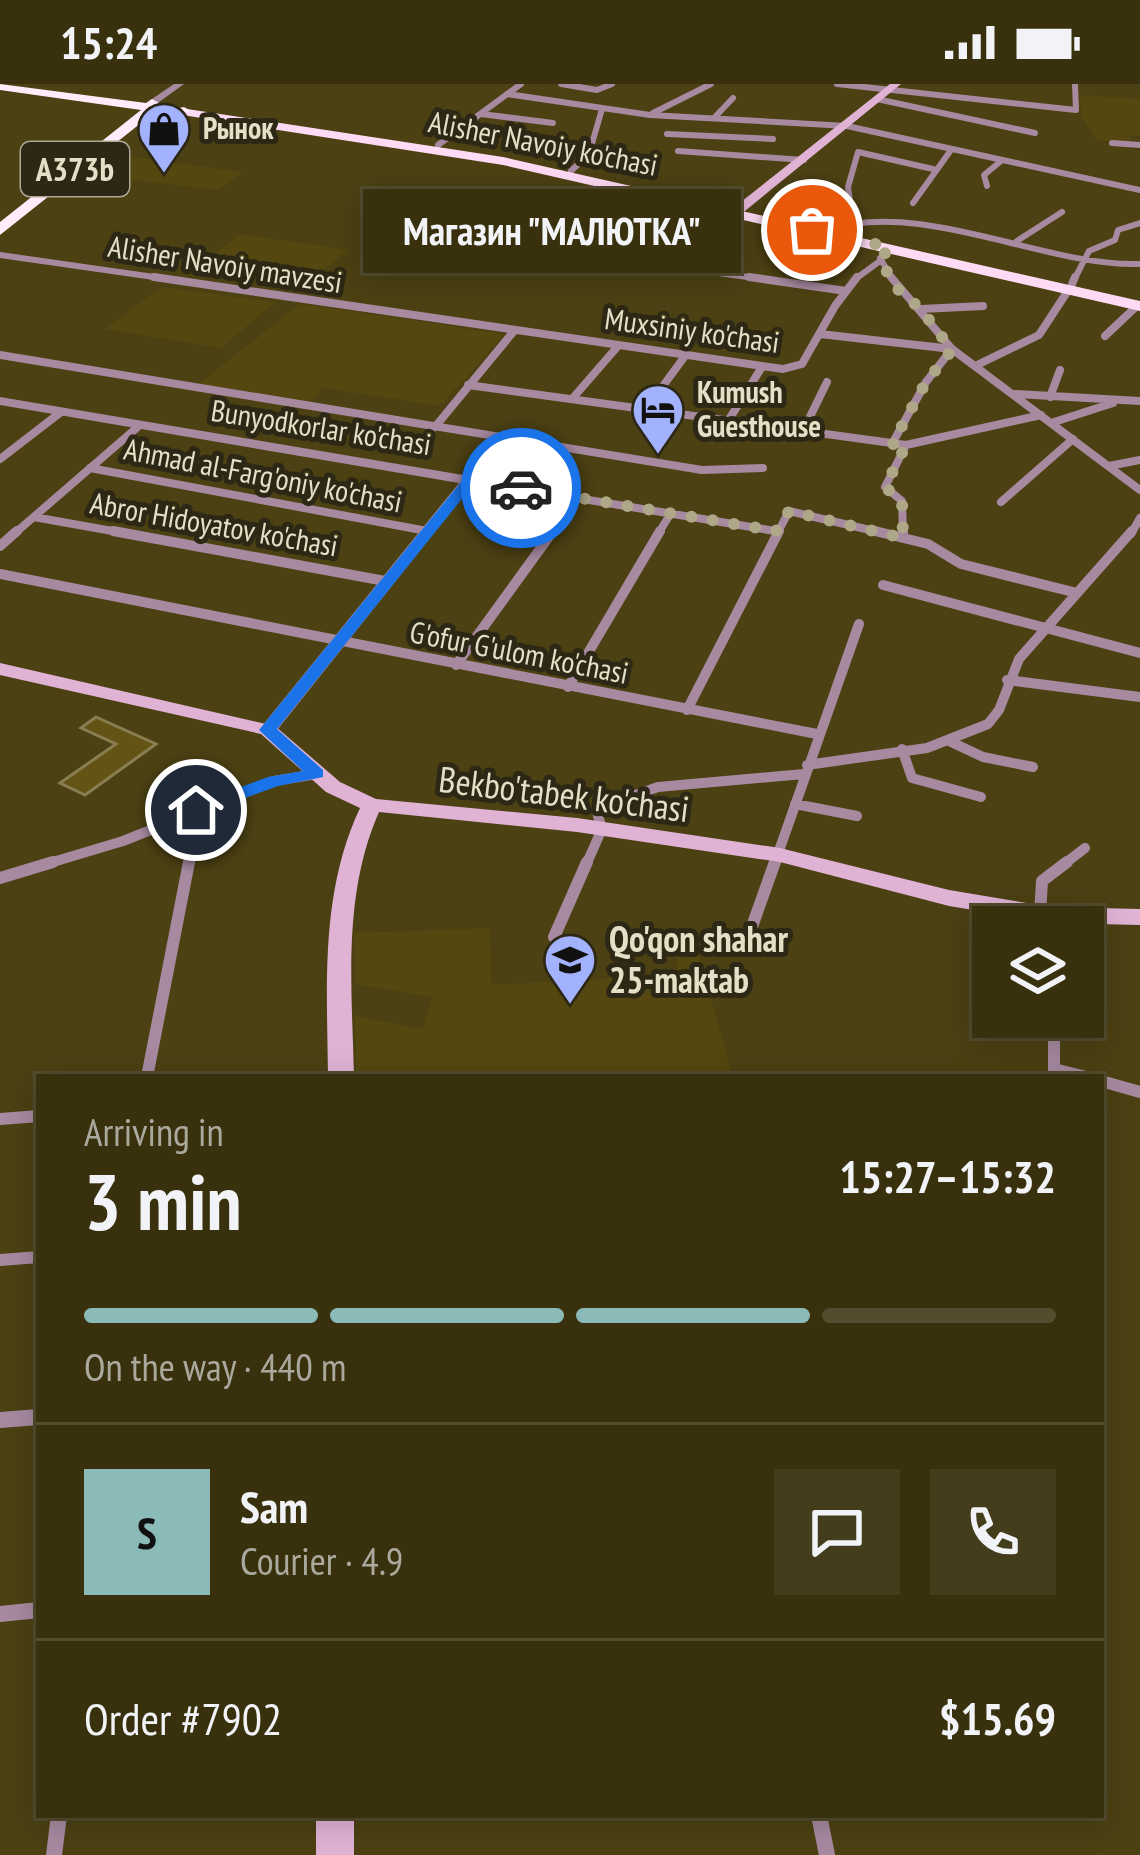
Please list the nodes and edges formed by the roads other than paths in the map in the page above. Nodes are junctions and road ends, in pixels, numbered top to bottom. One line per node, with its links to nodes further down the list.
1 (10, 84): 14 (highway, Alisher Navoiy ko'chasi / A373b)
2 (180, 84): 14 (street)
3 (521, 84): 11 (street)
4 (561, 84): 5 (street)
5 (611, 84)
6 (711, 84): 18 (street)
7 (837, 84): 10 (street)
8 (1075, 84): 10 (street)
9 (0, 86): 13 (highway, Alisher Navoiy ko'chasi / A373b)
10 (886, 92): 22 (main road); 23 (street)
11 (507, 94): 15 (street); 17 (street)
12 (733, 98): 19 (street)
13 (115, 102): 14 (highway, Alisher Navoiy ko'chasi / A373b); 20 (highway)
14 (150, 105): 16 (main road, Alisher Navoiy ko'chasi); 20 (highway, A373b); 26 (main road, Alisher Navoiy ko'chasi)
15 (602, 109): 18 (street); 34 (street)
16 (184, 111): 20 (highway); 38 (main road, Alisher Navoiy ko'chasi)
17 (480, 114): 21 (street); 26 (street)
18 (650, 115): 19 (street)
19 (714, 118): 22 (street)
20 (131, 119): 40 (highway, A373b); 44 (highway, A373b)
21 (553, 123)
22 (847, 126): 28 (street); 31 (main road)
23 (1035, 133)
24 (667, 134): 30 (street)
25 (1112, 143): 27 (street)
26 (437, 145): 34 (main road, Alisher Navoiy ko'chasi)
27 (1140, 146)
28 (952, 150): 32 (street); 33 (street)
29 (678, 151): 30 (street)
30 (767, 158): 31 (street)
31 (804, 160): 38 (main road)
32 (1000, 161): 35 (street); 36 (street)
33 (933, 169): 37 (street); 41 (street)
34 (571, 170): 38 (main road, Alisher Navoiy ko'chasi)
35 (987, 186)
36 (1140, 190)
37 (913, 203)
38 (739, 210): 43 (main road, Alisher Navoiy ko'chasi); 46 (main road, Alisher Navoiy ko'chasi)
39 (1062, 212): 45 (street)
40 (0, 215)
41 (854, 222): 43 (street); 45 (street)
42 (1140, 223): 48 (street)
43 (830, 229): 51 (main road, Alisher Navoiy ko'chasi)
44 (0, 230)
45 (1017, 241): 48 (street)
46 (885, 254): 51 (main road, Alisher Navoiy ko'chasi); 52 (street, Muxsiniy ko'chasi); 55 (street)
47 (0, 255): 56 (street, Alisher Navoiy mavzesi)
48 (1086, 260): 49 (street); 51 (street)
49 (1140, 264)
50 (674, 267): 52 (street)
51 (1071, 287): 53 (main road, Alisher Navoiy ko'chasi); 63 (street)
52 (846, 291): 57 (street, Muxsiniy ko'chasi)
53 (1139, 304): 58 (street)
54 (983, 306): 55 (street)
55 (921, 309): 60 (street)
56 (514, 332): 59 (street, Muxsiniy ko'chasi); 67 (street)
57 (820, 334): 60 (street); 64 (street, Muxsiniy ko'chasi)
58 (1105, 336)
59 (618, 346): 62 (street, Muxsiniy ko'chasi); 70 (street)
60 (952, 350): 63 (street); 83 (street)
61 (0, 355): 80 (street)
62 (685, 356): 64 (street, Muxsiniy ko'chasi); 74 (street)
63 (975, 366): 68 (street)
64 (762, 368): 77 (street)
65 (1060, 370): 69 (street)
66 (827, 382): 81 (street)
67 (468, 385): 70 (street); 80 (street)
68 (1015, 394): 69 (street); 76 (street)
69 (1050, 397): 72 (street)
70 (572, 399): 74 (street)
71 (0, 401): 75 (street, Bunyodkorlar ko'chasi)
72 (1117, 402): 73 (street); 78 (street)
73 (1137, 403)
74 (646, 409): 77 (street)
75 (61, 412): 79 (street, Bunyodkorlar ko'chasi); 85 (street)
76 (1041, 416): 78 (street); 84 (street)
77 (728, 422): 81 (street)
78 (1051, 423): 82 (street)
79 (140, 425): 88 (street); 90 (street, Bunyodkorlar ko'chasi)
80 (435, 427): 89 (street)
81 (803, 431): 83 (street)
82 (1073, 439): 87 (street); 93 (street)
83 (892, 444): 84 (street)
84 (906, 445): 99 (street)
85 (0, 459)
86 (1140, 460): 87 (street)
87 (1109, 466): 91 (street)
88 (90, 468): 95 (street); 97 (street, Ahmad al-Farg'oniy ko'chasi)
89 (763, 468)
90 (469, 480): 92 (street, Bunyodkorlar ko'chasi); 97 (street)
91 (1140, 490)
92 (577, 498): 94 (street, Bunyodkorlar ko'chasi); 110 (street)
93 (1001, 502)
94 (671, 513): 98 (street, Bunyodkorlar ko'chasi); 113 (street)
95 (34, 517): 101 (street); 103 (street, Abror Hidoyatov ko'chasi)
96 (1140, 518): 100 (street)
97 (427, 531): 103 (street)
98 (776, 531): 99 (street); 115 (street)
99 (903, 538): 105 (street)
100 (1136, 538): 105 (street)
101 (0, 546)
102 (0, 574): 108 (street, G'ofur G'ulom ko'chasi)
103 (385, 581): 108 (street)
104 (883, 585): 107 (street)
105 (1077, 593): 107 (street)
106 (859, 624): 117 (street)
107 (1044, 628): 109 (street); 112 (street)
108 (335, 641): 110 (street, G'ofur G'ulom ko'chasi); 116 (street)
109 (1140, 653)
110 (456, 665): 113 (street, G'ofur G'ulom ko'chasi)
111 (0, 670): 116 (main road)
112 (1007, 680): 114 (street); 118 (street)
113 (568, 687): 115 (street, G'ofur G'ulom ko'chasi)
114 (1140, 697)
115 (687, 710): 117 (street, G'ofur G'ulom ko'chasi)
116 (268, 730): 122 (main road, Bekbo'tabek ko'chasi)
117 (817, 734): 121 (street)
118 (949, 741): 119 (street); 120 (street)
119 (902, 749): 121 (street); 123 (street)
120 (1034, 767)
121 (806, 769): 124 (street); 128 (street)
122 (317, 773): 125 (main road, Bekbo'tabek ko'chasi); 127 (street)
123 (981, 797)
124 (795, 804): 126 (street); 130 (street)
125 (372, 805): 128 (main road, Bekbo'tabek ko'chasi); 141 (main road)
126 (857, 816)
127 (172, 820): 131 (street); 140 (street)
128 (602, 829): 130 (main road, Bekbo'tabek ko'chasi); 136 (street)
129 (1085, 848): 133 (street)
130 (780, 855): 132 (main road, Bekbo'tabek ko'chasi); 137 (street)
131 (0, 878)
132 (987, 906)
133 (1046, 906)
134 (1140, 917): 135 (main road, Bekbo'tabek ko'chasi)
135 (1104, 918)
136 (554, 937)
137 (745, 946)
138 (1054, 1038): 139 (street)
139 (1054, 1073)
140 (148, 1074)
141 (341, 1074)
142 (1104, 1082): 143 (street)
143 (1140, 1092)
144 (36, 1116): 145 (street)
145 (0, 1119)
146 (36, 1257): 147 (street)
147 (0, 1260)
148 (36, 1417): 149 (street)
149 (0, 1420)
150 (36, 1610): 151 (street)
151 (0, 1613)
152 (59, 1818): 155 (street)
153 (335, 1818): 156 (main road)
154 (820, 1818): 157 (street)
155 (54, 1855)
156 (335, 1855)
157 (827, 1855)

